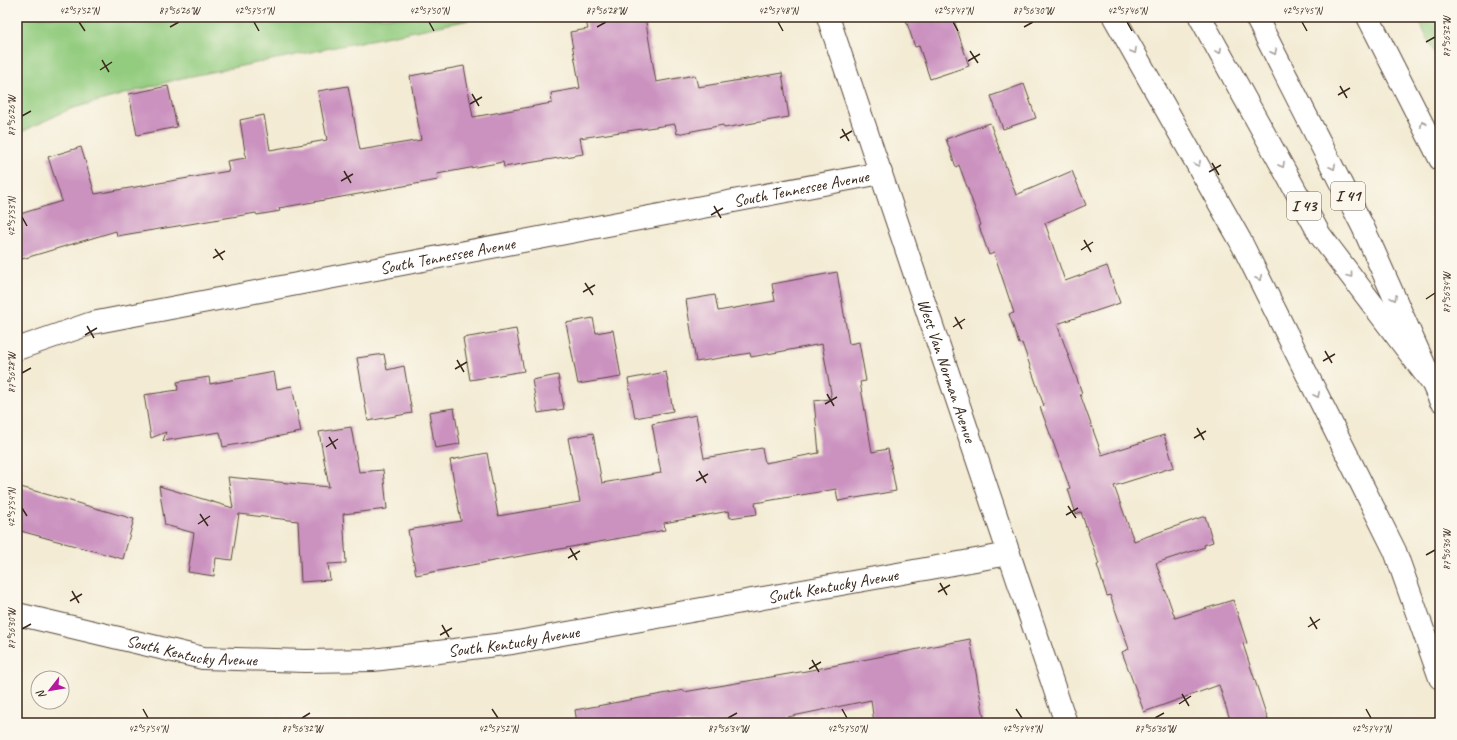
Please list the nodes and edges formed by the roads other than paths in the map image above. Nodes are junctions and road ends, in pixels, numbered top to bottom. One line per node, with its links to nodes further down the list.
1 (828, 17): 7 (main road, West Van Norman Avenue)
2 (1114, 17): 13 (main road, one-way to 13)
3 (1200, 17): 9 (main road, I 43, one-way to 9)
4 (1256, 17): 9 (main road, I 41, one-way to 9)
5 (1368, 17): 6 (main road, one-way to 5)
6 (1440, 159)
7 (881, 173): 8 (main road, South Tennessee Avenue); 11 (main road, West Van Norman Avenue)
8 (17, 349)
9 (1430, 380): 10 (main road, I 41)
10 (1440, 400)
11 (1009, 554): 12 (main road, South Kentucky Avenue); 14 (main road, West Van Norman Avenue)
12 (17, 614)
13 (1440, 678)
14 (1066, 723)

